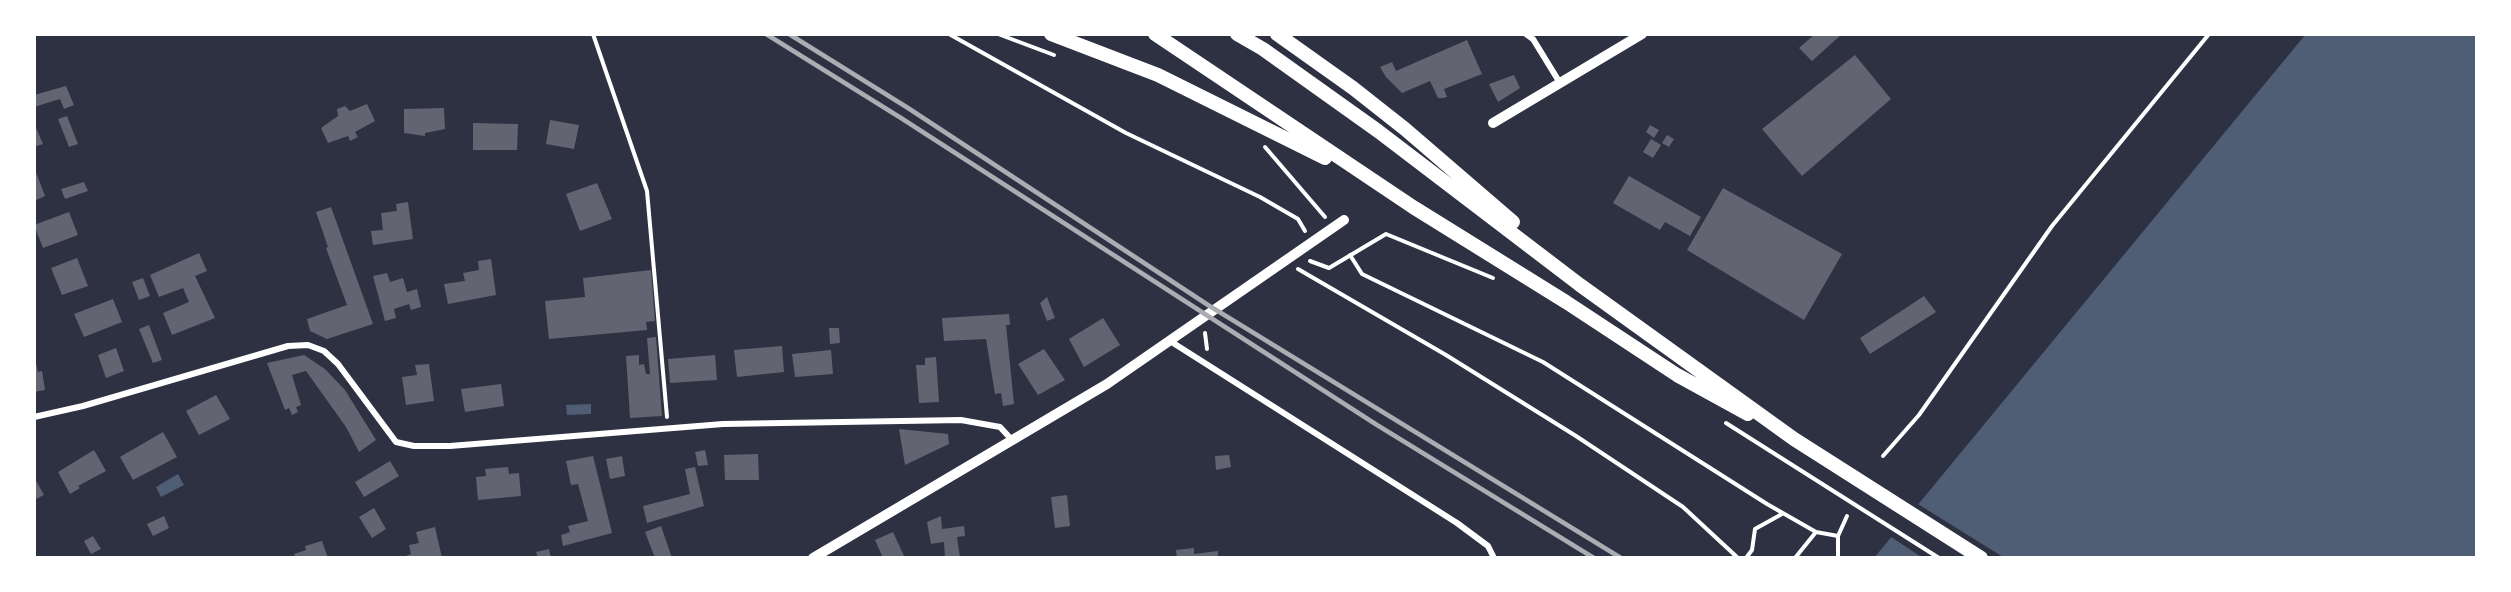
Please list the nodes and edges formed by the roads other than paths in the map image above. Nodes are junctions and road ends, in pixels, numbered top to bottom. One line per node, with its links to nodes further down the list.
1 (1051, 34): 9 (main road)
2 (1155, 34): 9 (main road)
3 (1237, 34): 11 (main road)
4 (1276, 34): 11 (main road)
5 (1526, 34): 7 (street)
6 (1642, 34): 7 (street)
7 (1560, 83): 8 (street)
8 (1493, 123)
9 (1413, 207): 14 (main road)
10 (1344, 220): 12 (street)
11 (1580, 285): 14 (main road)
12 (1170, 341): 15 (street); 17 (street)
13 (34, 417): 15 (street)
14 (1794, 439): 18 (main road)
15 (1012, 440): 16 (street)
16 (813, 558)
17 (1494, 558)
18 (1981, 558)

